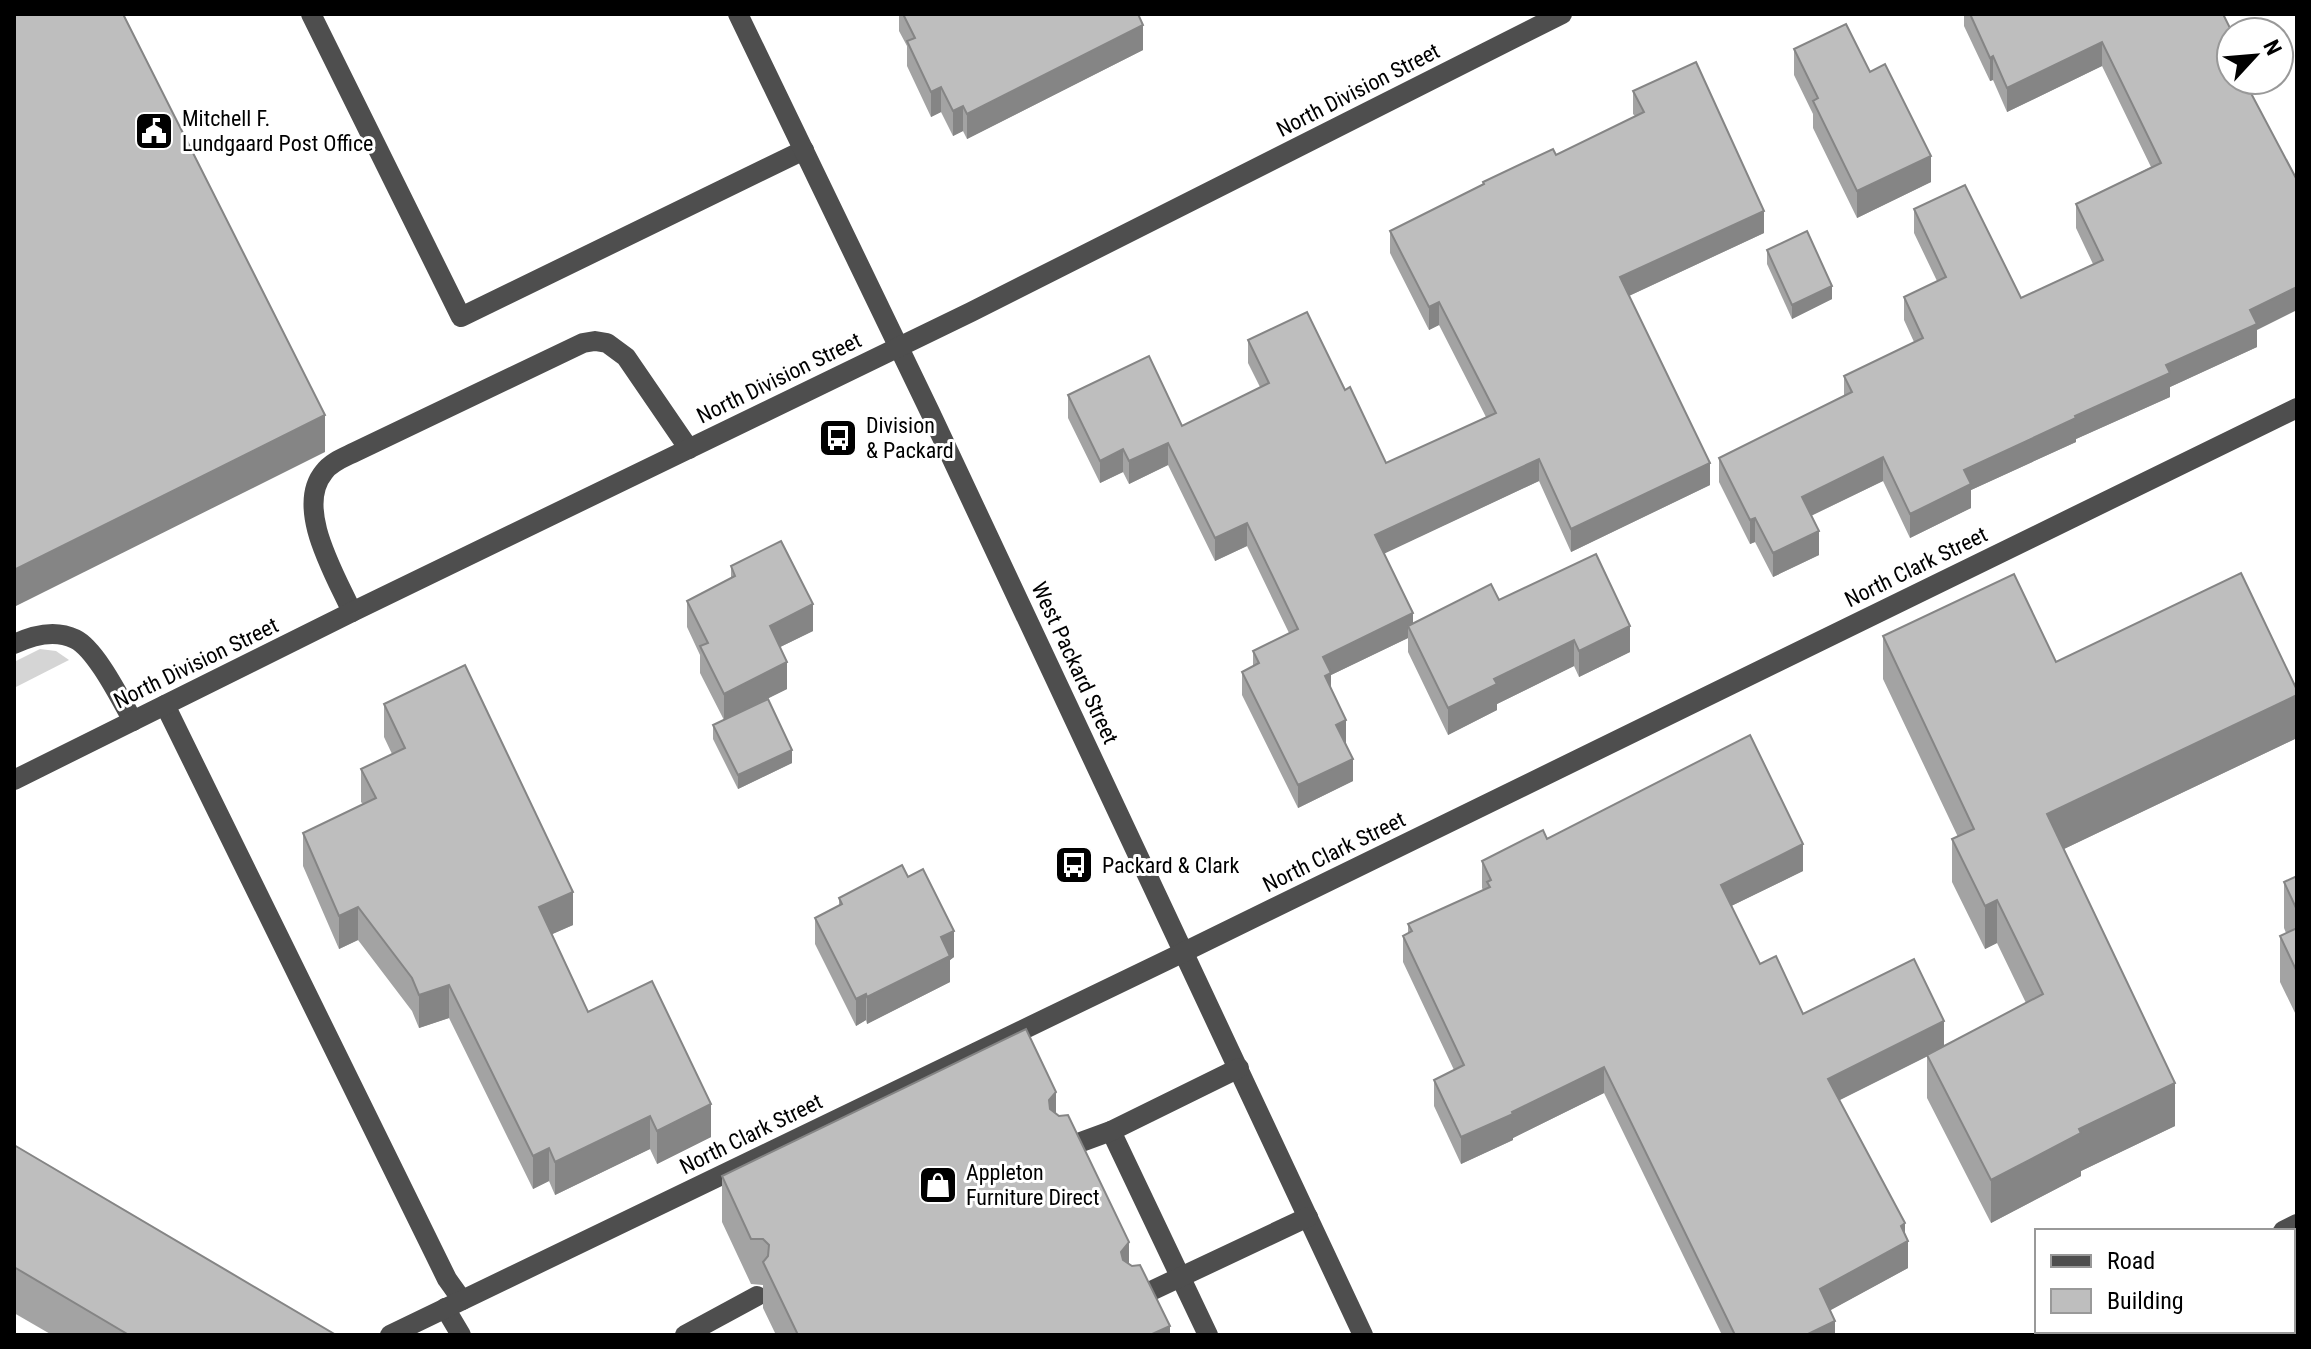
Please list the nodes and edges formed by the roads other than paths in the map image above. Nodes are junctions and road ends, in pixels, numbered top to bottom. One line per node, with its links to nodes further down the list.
1 (311, 14): 4 (street)
2 (738, 14): 4 (street, West Packard Street)
3 (1562, 14): 5 (street, North Division Street)
4 (804, 150): 5 (street, West Packard Street)
5 (898, 346): 7 (street, North Division Street); 13 (street, West Packard Street)
6 (2297, 408): 13 (street, North Clark Street)
7 (689, 449): 8 (street, North Division Street); 8 (street)
8 (352, 612): 10 (street, North Division Street)
9 (14, 644): 11 (street)
10 (165, 705): 11 (street, North Division Street); 21 (street)
11 (133, 721): 12 (street, North Division Street)
12 (14, 780)
13 (1184, 952): 14 (street, West Packard Street); 21 (street, North Clark Street)
14 (1239, 1068): 15 (street); 17 (street, West Packard Street)
15 (1111, 1131): 16 (street); 18 (street)
16 (1062, 1149)
17 (1308, 1217): 18 (street); 26 (street, West Packard Street)
18 (1181, 1277): 20 (street); 25 (street)
19 (757, 1296): 24 (street)
20 (1134, 1299)
21 (454, 1304): 22 (street, North Clark Street); 23 (street)
22 (390, 1335)
23 (461, 1335)
24 (685, 1335)
25 (1208, 1335)
26 (1363, 1335)

